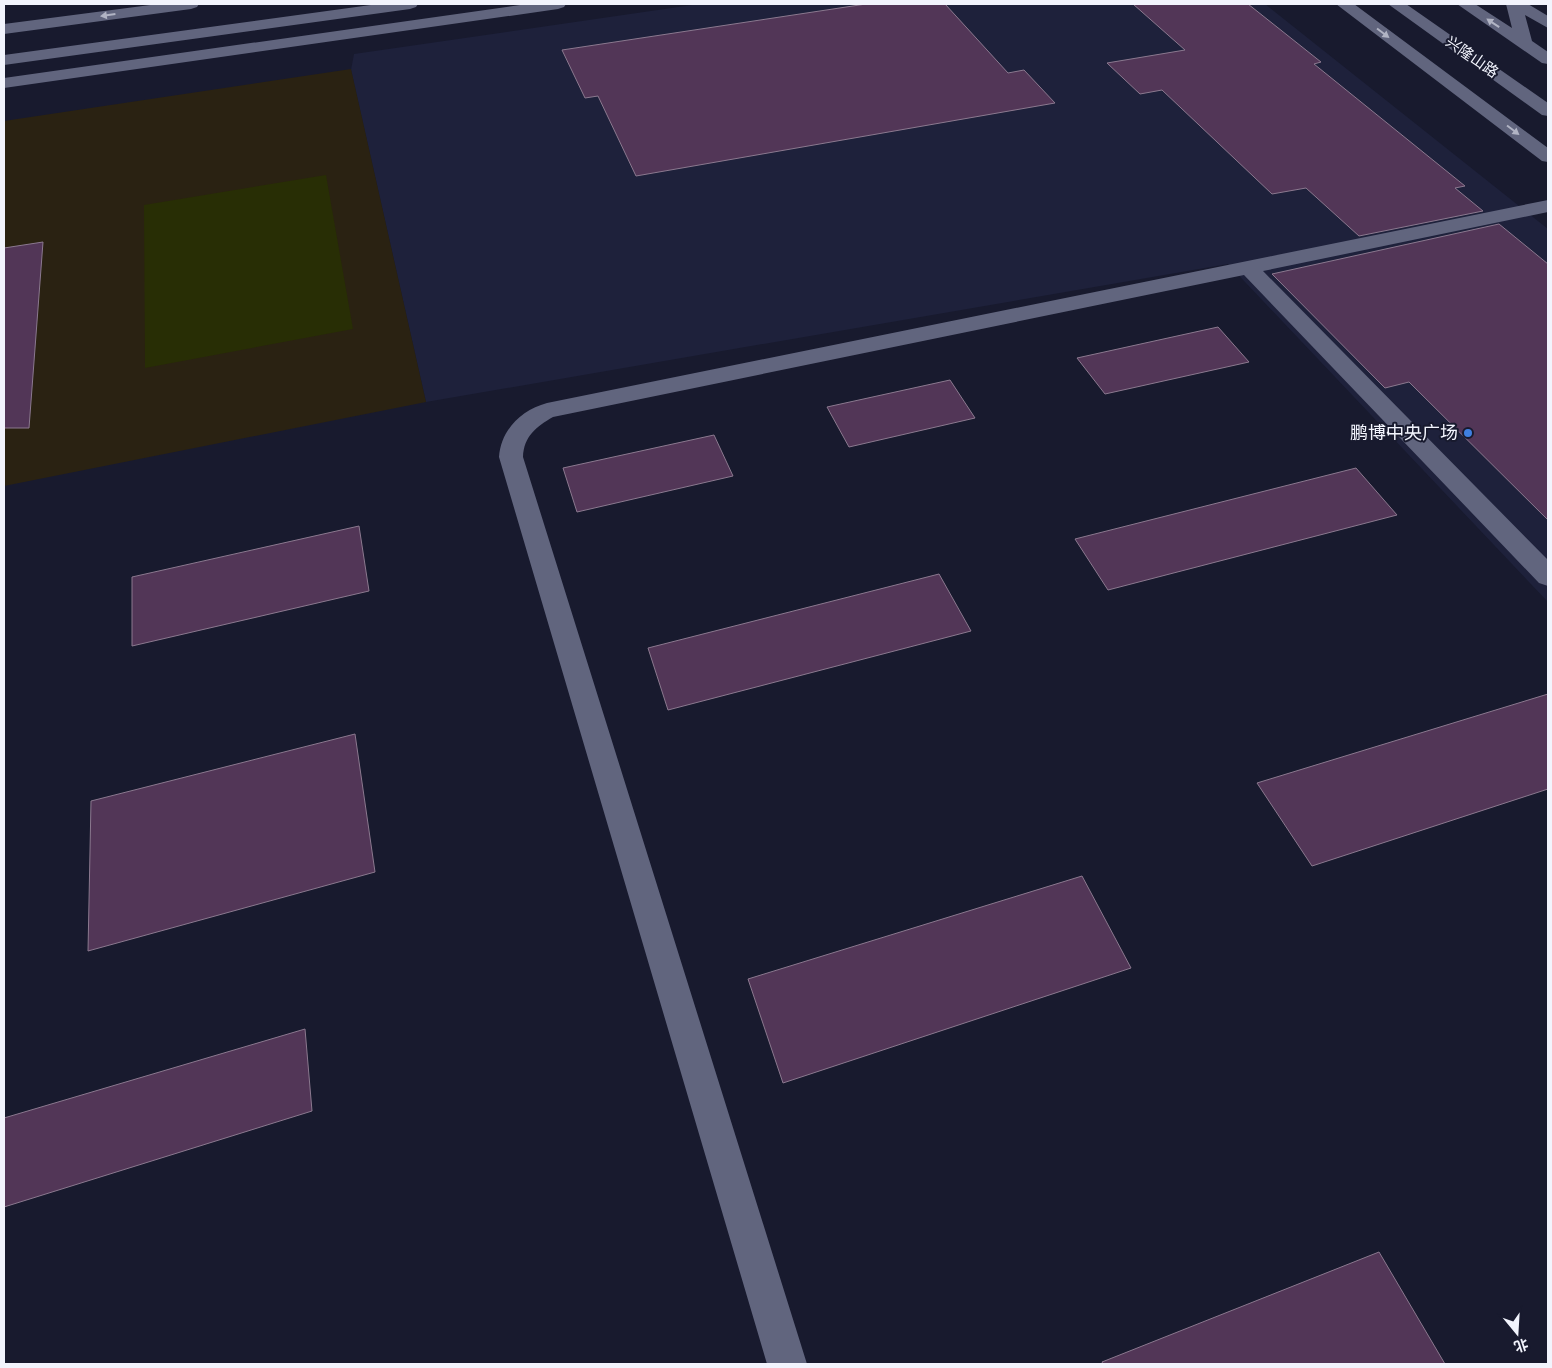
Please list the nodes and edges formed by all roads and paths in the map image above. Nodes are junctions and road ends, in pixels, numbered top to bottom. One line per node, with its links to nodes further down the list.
1 (191, 4): 9 (street)
2 (410, 4): 15 (street)
3 (558, 4): 17 (street)
4 (1344, 4): 14 (street, one-way to 14)
5 (1396, 4): 13 (street, 兴隆山路)
6 (1465, 4): 12 (street, one-way to 6)
7 (1514, 4): 12 (street)
8 (1518, 4): 10 (street)
9 (139, 7): 11 (street, one-way to 11)
10 (1548, 23)
11 (4, 29)
12 (1524, 43): 16 (street)
13 (1454, 45): 14 (street); 18 (street, 兴隆山路)
14 (1408, 52): 19 (street, one-way to 19)
15 (4, 60)
16 (1548, 60)
17 (4, 84)
18 (1548, 111)
19 (1548, 157)
20 (1548, 206): 21 (street)
21 (1248, 267): 22 (street); 23 (street)
22 (1548, 576)
23 (787, 1364)

